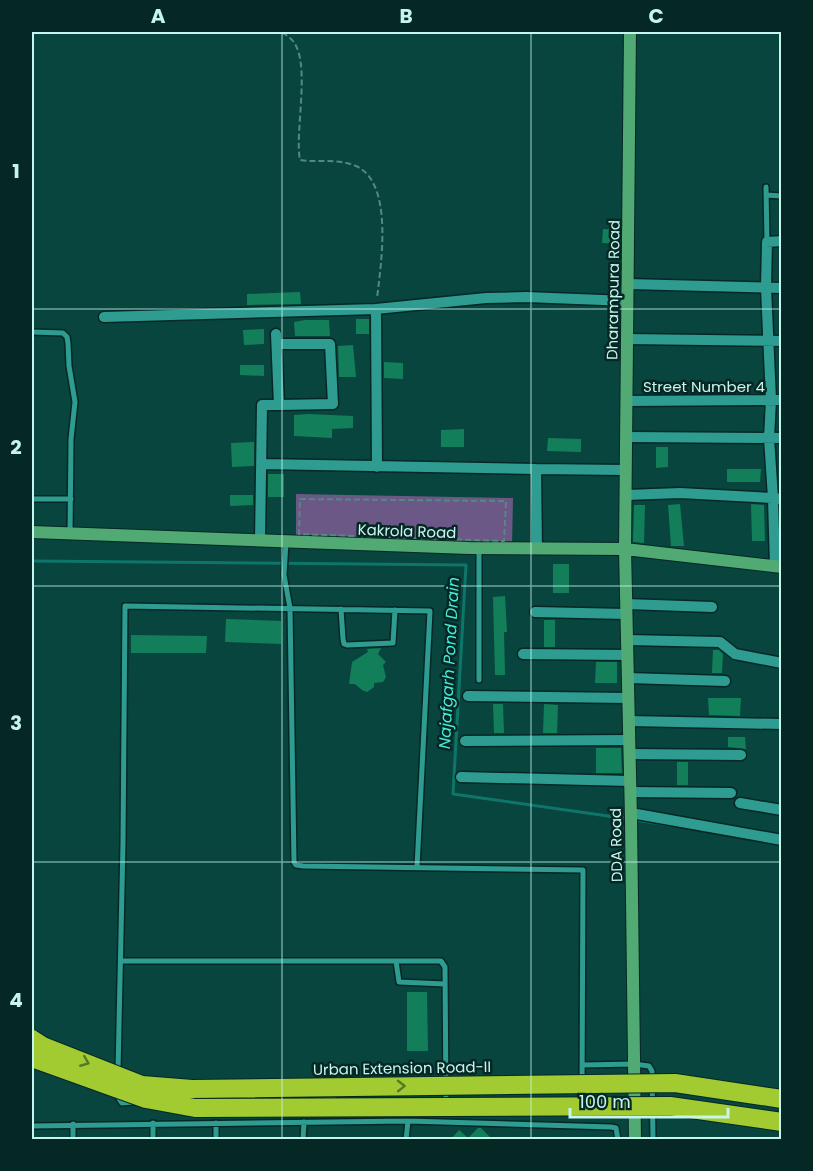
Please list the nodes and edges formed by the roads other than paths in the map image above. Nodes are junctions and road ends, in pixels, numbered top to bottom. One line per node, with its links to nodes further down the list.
1 (630, 32): 7 (street, Dharampura Road)
2 (766, 187): 3 (lane)
3 (766, 195): 4 (lane); 5 (lane)
4 (782, 196)
5 (767, 242): 6 (street); 8 (street)
6 (782, 242)
7 (628, 284): 8 (street); 10 (street, Dharampura Road)
8 (766, 288): 9 (street); 15 (street)
9 (782, 288)
10 (628, 301): 11 (street); 14 (street, Dharampura Road)
11 (376, 309): 12 (street); 24 (street)
12 (104, 317)
13 (32, 332): 30 (lane)
14 (627, 339): 15 (street); 18 (street, Dharampura Road)
15 (768, 341): 16 (street); 17 (street)
16 (782, 341)
17 (776, 400): 18 (street, Street Number 4); 21 (street)
18 (627, 401): 20 (street, Dharampura Road)
19 (279, 405): 19 (street); 23 (street)
20 (626, 437): 21 (street); 26 (street, Dharampura Road)
21 (769, 438): 22 (street); 28 (street)
22 (782, 438)
23 (262, 464): 24 (street); 33 (street)
24 (377, 467): 25 (street)
25 (536, 469): 26 (street); 36 (street)
26 (626, 470): 27 (street, Dharampura Road)
27 (626, 495): 28 (street); 37 (street, Dharampura Road)
28 (777, 498): 38 (street)
29 (32, 499): 30 (lane)
30 (71, 499): 32 (lane)
31 (32, 532): 32 (street, Kakrola Road)
32 (70, 534): 33 (street, Kakrola Road)
33 (260, 541): 34 (street, Kakrola Road)
34 (286, 542): 35 (street, Kakrola Road); 40 (lane)
35 (479, 548): 36 (street, Kakrola Road); 50 (lane)
36 (537, 549): 37 (street, Kakrola Road)
37 (625, 549): 38 (street, Kakrola Road); 42 (street, DDA Road)
38 (778, 567)
39 (712, 607): 42 (street)
40 (290, 608): 41 (lane); 67 (lane); 68 (lane)
41 (341, 609): 43 (lane); 43 (lane)
42 (626, 609): 44 (street); 45 (street, DDA Road)
43 (395, 610): 67 (lane)
44 (535, 612)
45 (627, 640): 47 (street, DDA Road); 48 (street)
46 (523, 654): 47 (street)
47 (627, 655): 49 (street, DDA Road)
48 (782, 663)
49 (628, 678): 51 (street); 53 (street, DDA Road)
50 (479, 680)
51 (725, 681)
52 (468, 696): 53 (street)
53 (629, 698): 54 (street, DDA Road)
54 (629, 721): 55 (street); 56 (street, DDA Road)
55 (782, 724)
56 (629, 740): 57 (street); 58 (street, DDA Road)
57 (465, 741)
58 (630, 754): 59 (street); 61 (street, DDA Road)
59 (741, 756)
60 (461, 777): 61 (street)
61 (630, 787): 62 (street); 65 (street, DDA Road)
62 (732, 793)
63 (740, 803): 64 (street)
64 (782, 810)
65 (631, 819): 66 (street); 73 (street, DDA Road)
66 (782, 840)
67 (417, 867): 74 (lane)
68 (121, 961): 69 (lane); 79 (lane)
69 (396, 961): 70 (lane); 70 (lane)
70 (445, 984): 80 (lane)
71 (32, 1039): 77 (highway, Urban Extension Road-II, one-way to 77, bridge)
72 (32, 1058): 84 (highway, bridge)
73 (634, 1064): 74 (lane); 94 (street, DDA Road); 95 (lane)
74 (582, 1065): 80 (lane)
75 (299, 1099): 76 (lane)
76 (345, 1099)
77 (782, 1099)
78 (401, 1100): 80 (lane)
79 (205, 1101)
80 (446, 1101)
81 (408, 1121): 83 (lane); 92 (lane); 93 (lane)
82 (216, 1122): 83 (lane); 85 (lane); 90 (lane)
83 (304, 1122): 91 (lane)
84 (782, 1122)
85 (153, 1123): 86 (lane); 89 (lane)
86 (73, 1125): 87 (lane); 88 (lane)
87 (32, 1126)
88 (73, 1140)
89 (153, 1140)
90 (216, 1140)
91 (303, 1140)
92 (406, 1140)
93 (618, 1140)
94 (635, 1140)
95 (653, 1140)

